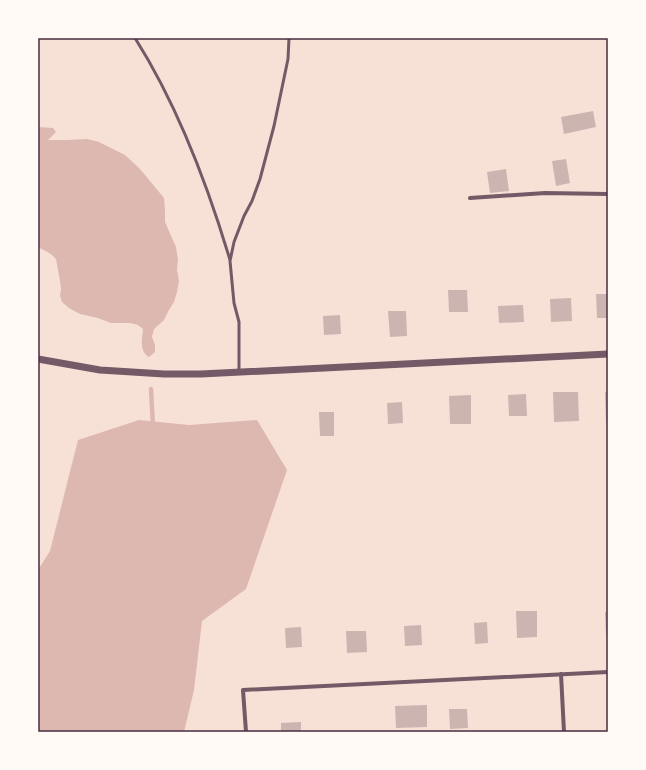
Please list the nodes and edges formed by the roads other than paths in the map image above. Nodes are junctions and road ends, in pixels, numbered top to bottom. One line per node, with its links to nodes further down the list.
1 (135, 38): 5 (lane)
2 (289, 38): 5 (lane)
3 (608, 194): 4 (street)
4 (470, 198)
5 (230, 261): 8 (lane)
6 (608, 354): 8 (street)
7 (38, 358): 8 (street)
8 (239, 372)
9 (608, 672): 10 (street)
10 (561, 674): 11 (street); 12 (street)
11 (246, 732)
12 (564, 732)

